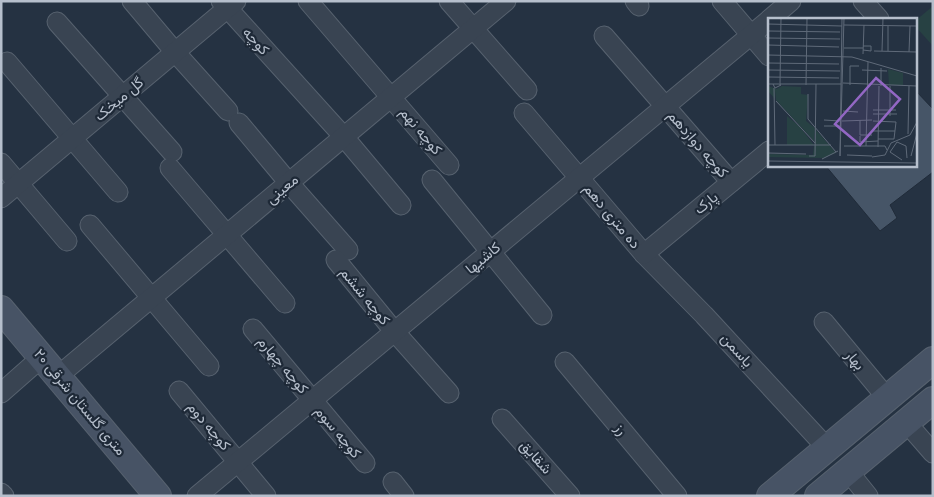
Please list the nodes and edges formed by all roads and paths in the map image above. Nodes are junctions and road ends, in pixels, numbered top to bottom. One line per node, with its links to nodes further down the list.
1 (132, 1): 16 (street)
2 (308, 1): 21 (street, کوچه نهم)
3 (449, 1): 13 (street)
4 (506, 1): 13 (street, معینی)
5 (722, 1): 14 (street)
6 (791, 1): 9 (street, کاشیها)
7 (863, 1): 10 (street)
8 (228, 4): 16 (street, گل میخک); 24 (street, کوچه)
9 (771, 18)
10 (878, 18)
11 (768, 21): 14 (street, کاشیها)
12 (57, 22): 20 (street)
13 (473, 29): 19 (street); 21 (street, معینی)
14 (751, 35): 17 (street); 22 (street, کاشیها)
15 (604, 36): 22 (street, کوچه دوازدهم)
16 (175, 52): 20 (street, گل میخک); 33 (street)
17 (768, 55)
18 (7, 62): 25 (street)
19 (527, 90)
20 (123, 96): 25 (street, گل میخک); 38 (street)
21 (392, 97): 24 (street, معینی); 28 (street, کوچه نهم)
22 (664, 106): 29 (street, کاشیها); 31 (street, کوچه دوازدهم)
23 (524, 113): 29 (street, ده متری دهم)
24 (344, 137): 33 (street, معینی); 36 (street, کوچه)
25 (72, 138): 32 (street, گل میخک); 34 (street)
26 (768, 152): 31 (street, پارک)
27 (1, 163): 32 (street)
28 (449, 165)
29 (579, 178): 40 (street, کاشیها); 41 (street, ده متری دهم)
30 (432, 180): 40 (street)
31 (731, 182): 41 (street, پارک)
32 (19, 183): 35 (street, گل میخک); 39 (street)
33 (289, 183): 38 (street, معینی); 48 (street, کوچه ششم)
34 (118, 192)
35 (1, 198)
36 (401, 206)
37 (90, 225): 42 (street)
38 (228, 234): 42 (street, معینی); 43 (street)
39 (67, 241)
40 (491, 251): 45 (street); 48 (street, کاشیها)
41 (644, 254): 61 (street, یاسمن)
42 (152, 298): 51 (street); 52 (street, معینی)
43 (285, 303)
44 (1, 309): 52 (main road, ۲۰ متری گلستان شرقی)
45 (542, 314)
46 (824, 322): 56 (street, بهار)
47 (253, 329): 57 (street, کوچه چهارم)
48 (394, 332): 55 (street, کوچه ششم); 57 (street, کاشیها)
49 (933, 360): 56 (main road)
50 (566, 362): 72 (street, رز)
51 (209, 366)
52 (50, 367): 54 (street, معینی); 68 (main road, ۲۰ متری گلستان شرقی)
53 (179, 391): 63 (street, کوچه دوم)
54 (1, 393)
55 (449, 393)
56 (887, 398): 61 (main road)
57 (312, 400): 63 (street, کاشیها); 64 (street, کوچه سوم)
58 (933, 400): 60 (main road)
59 (502, 419): 71 (street, شقایق)
60 (906, 422): 62 (street); 65 (main road)
61 (826, 448): 73 (main road)
62 (933, 453)
63 (238, 462): 69 (street, کاشیها); 70 (street, کوچه دوم)
64 (365, 463)
65 (848, 471): 74 (main road); 75 (street)
66 (1, 493): 67 (street)
67 (4, 496)
68 (158, 496)
69 (197, 496)
70 (266, 496)
71 (570, 496)
72 (677, 496)
73 (770, 496)
74 (818, 496)
75 (868, 496)

